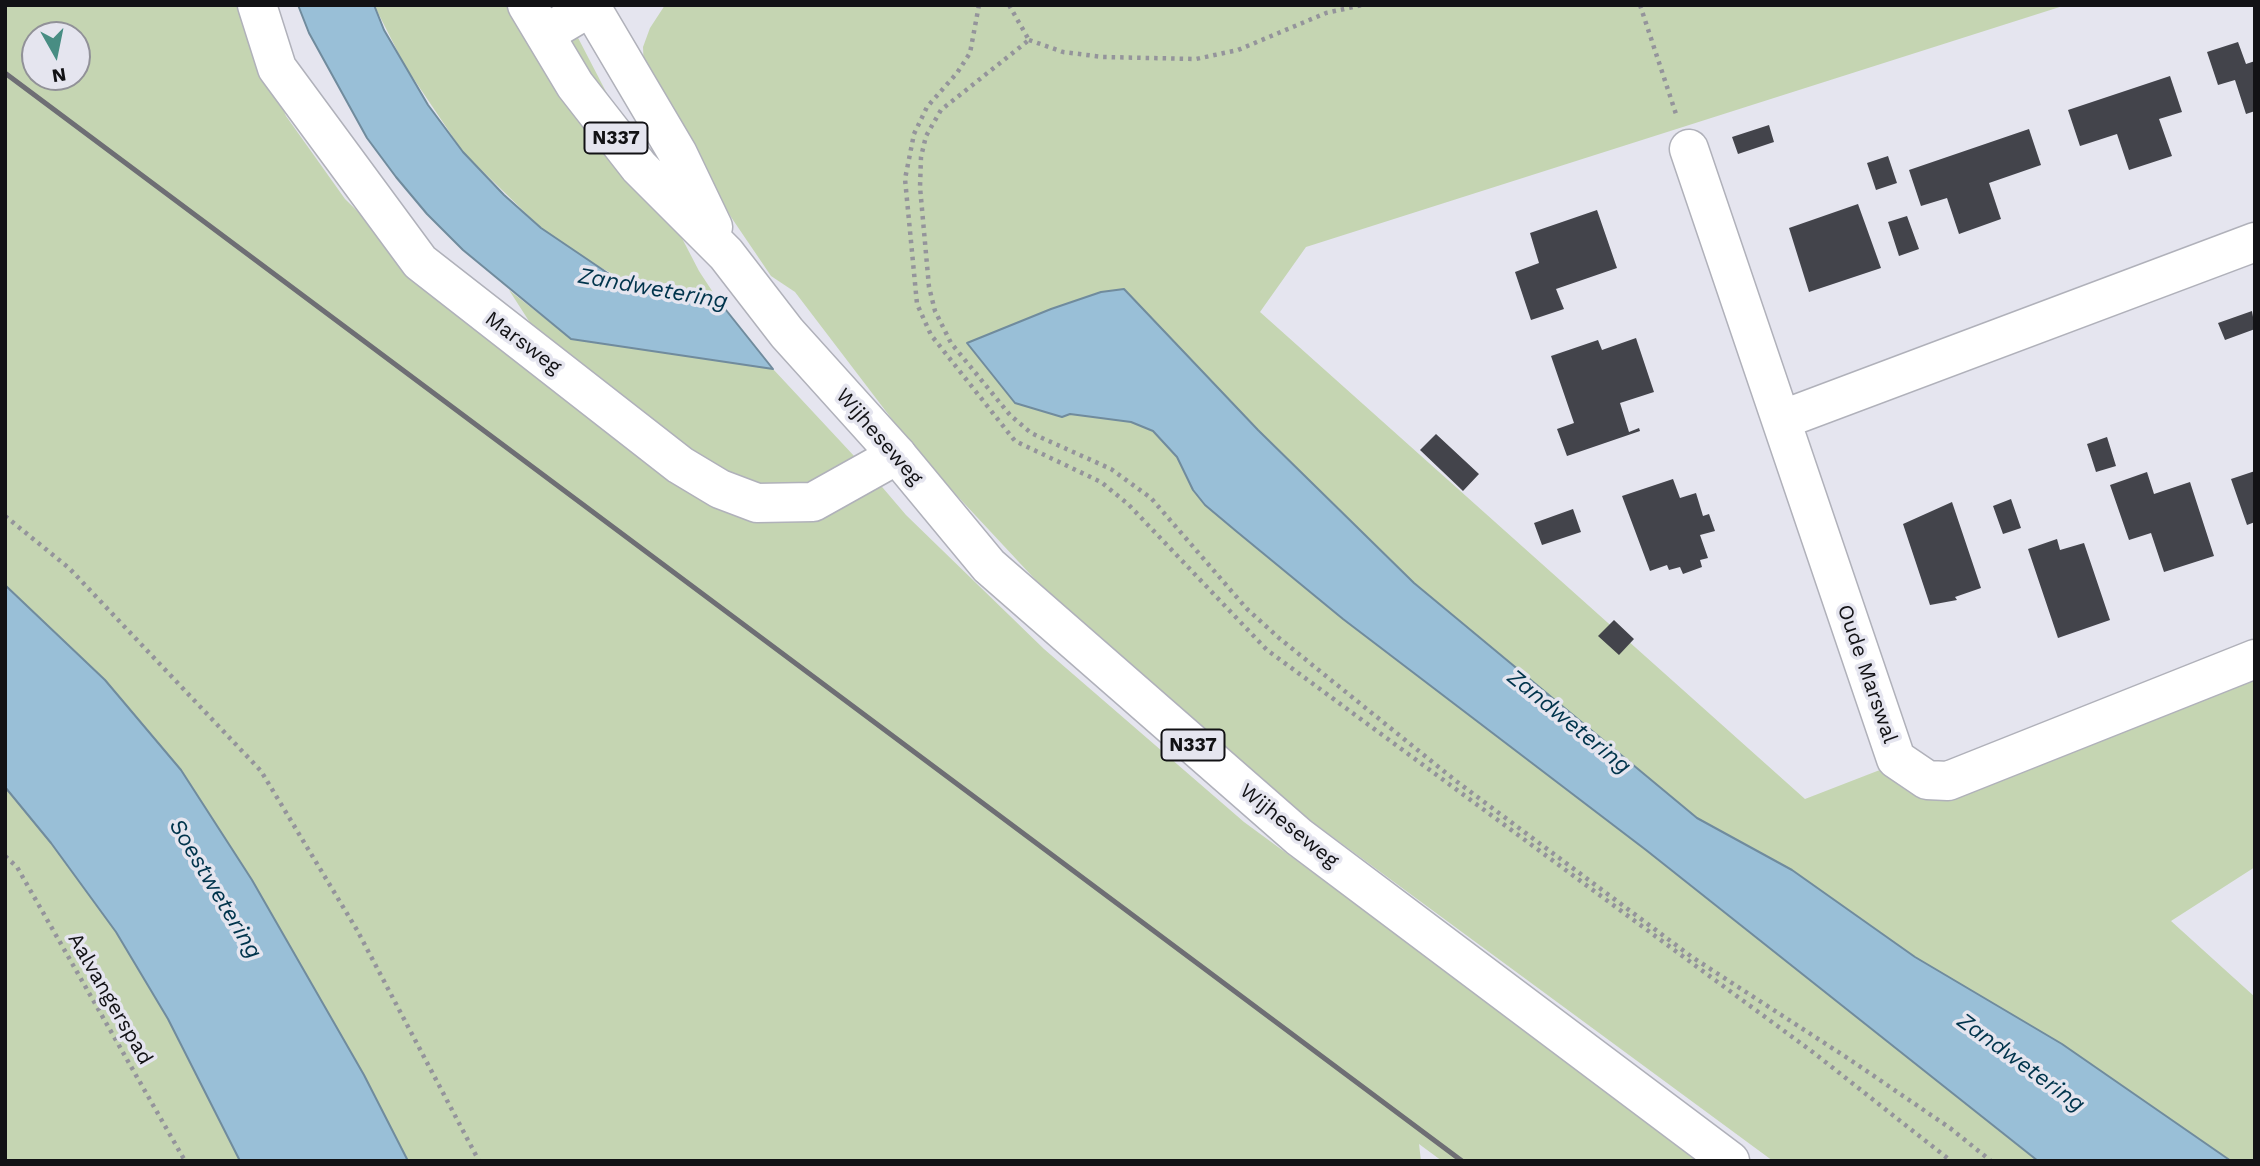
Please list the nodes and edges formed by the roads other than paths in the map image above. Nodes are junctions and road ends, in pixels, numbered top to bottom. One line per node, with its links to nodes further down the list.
1 (257, 5): 8 (street, Marsweg)
2 (592, 6): 3 (street); 6 (street, Wijheseweg / N337)
3 (536, 19): 6 (street, Wijheseweg / N337)
4 (1689, 149): 7 (street, Oude Marswal)
5 (2255, 242): 7 (street)
6 (726, 254): 8 (street, Wijheseweg / N337)
7 (1781, 420): 9 (street, Oude Marswal)
8 (897, 455): 10 (street, Wijheseweg / N337)
9 (2255, 659)
10 (1730, 1161)

